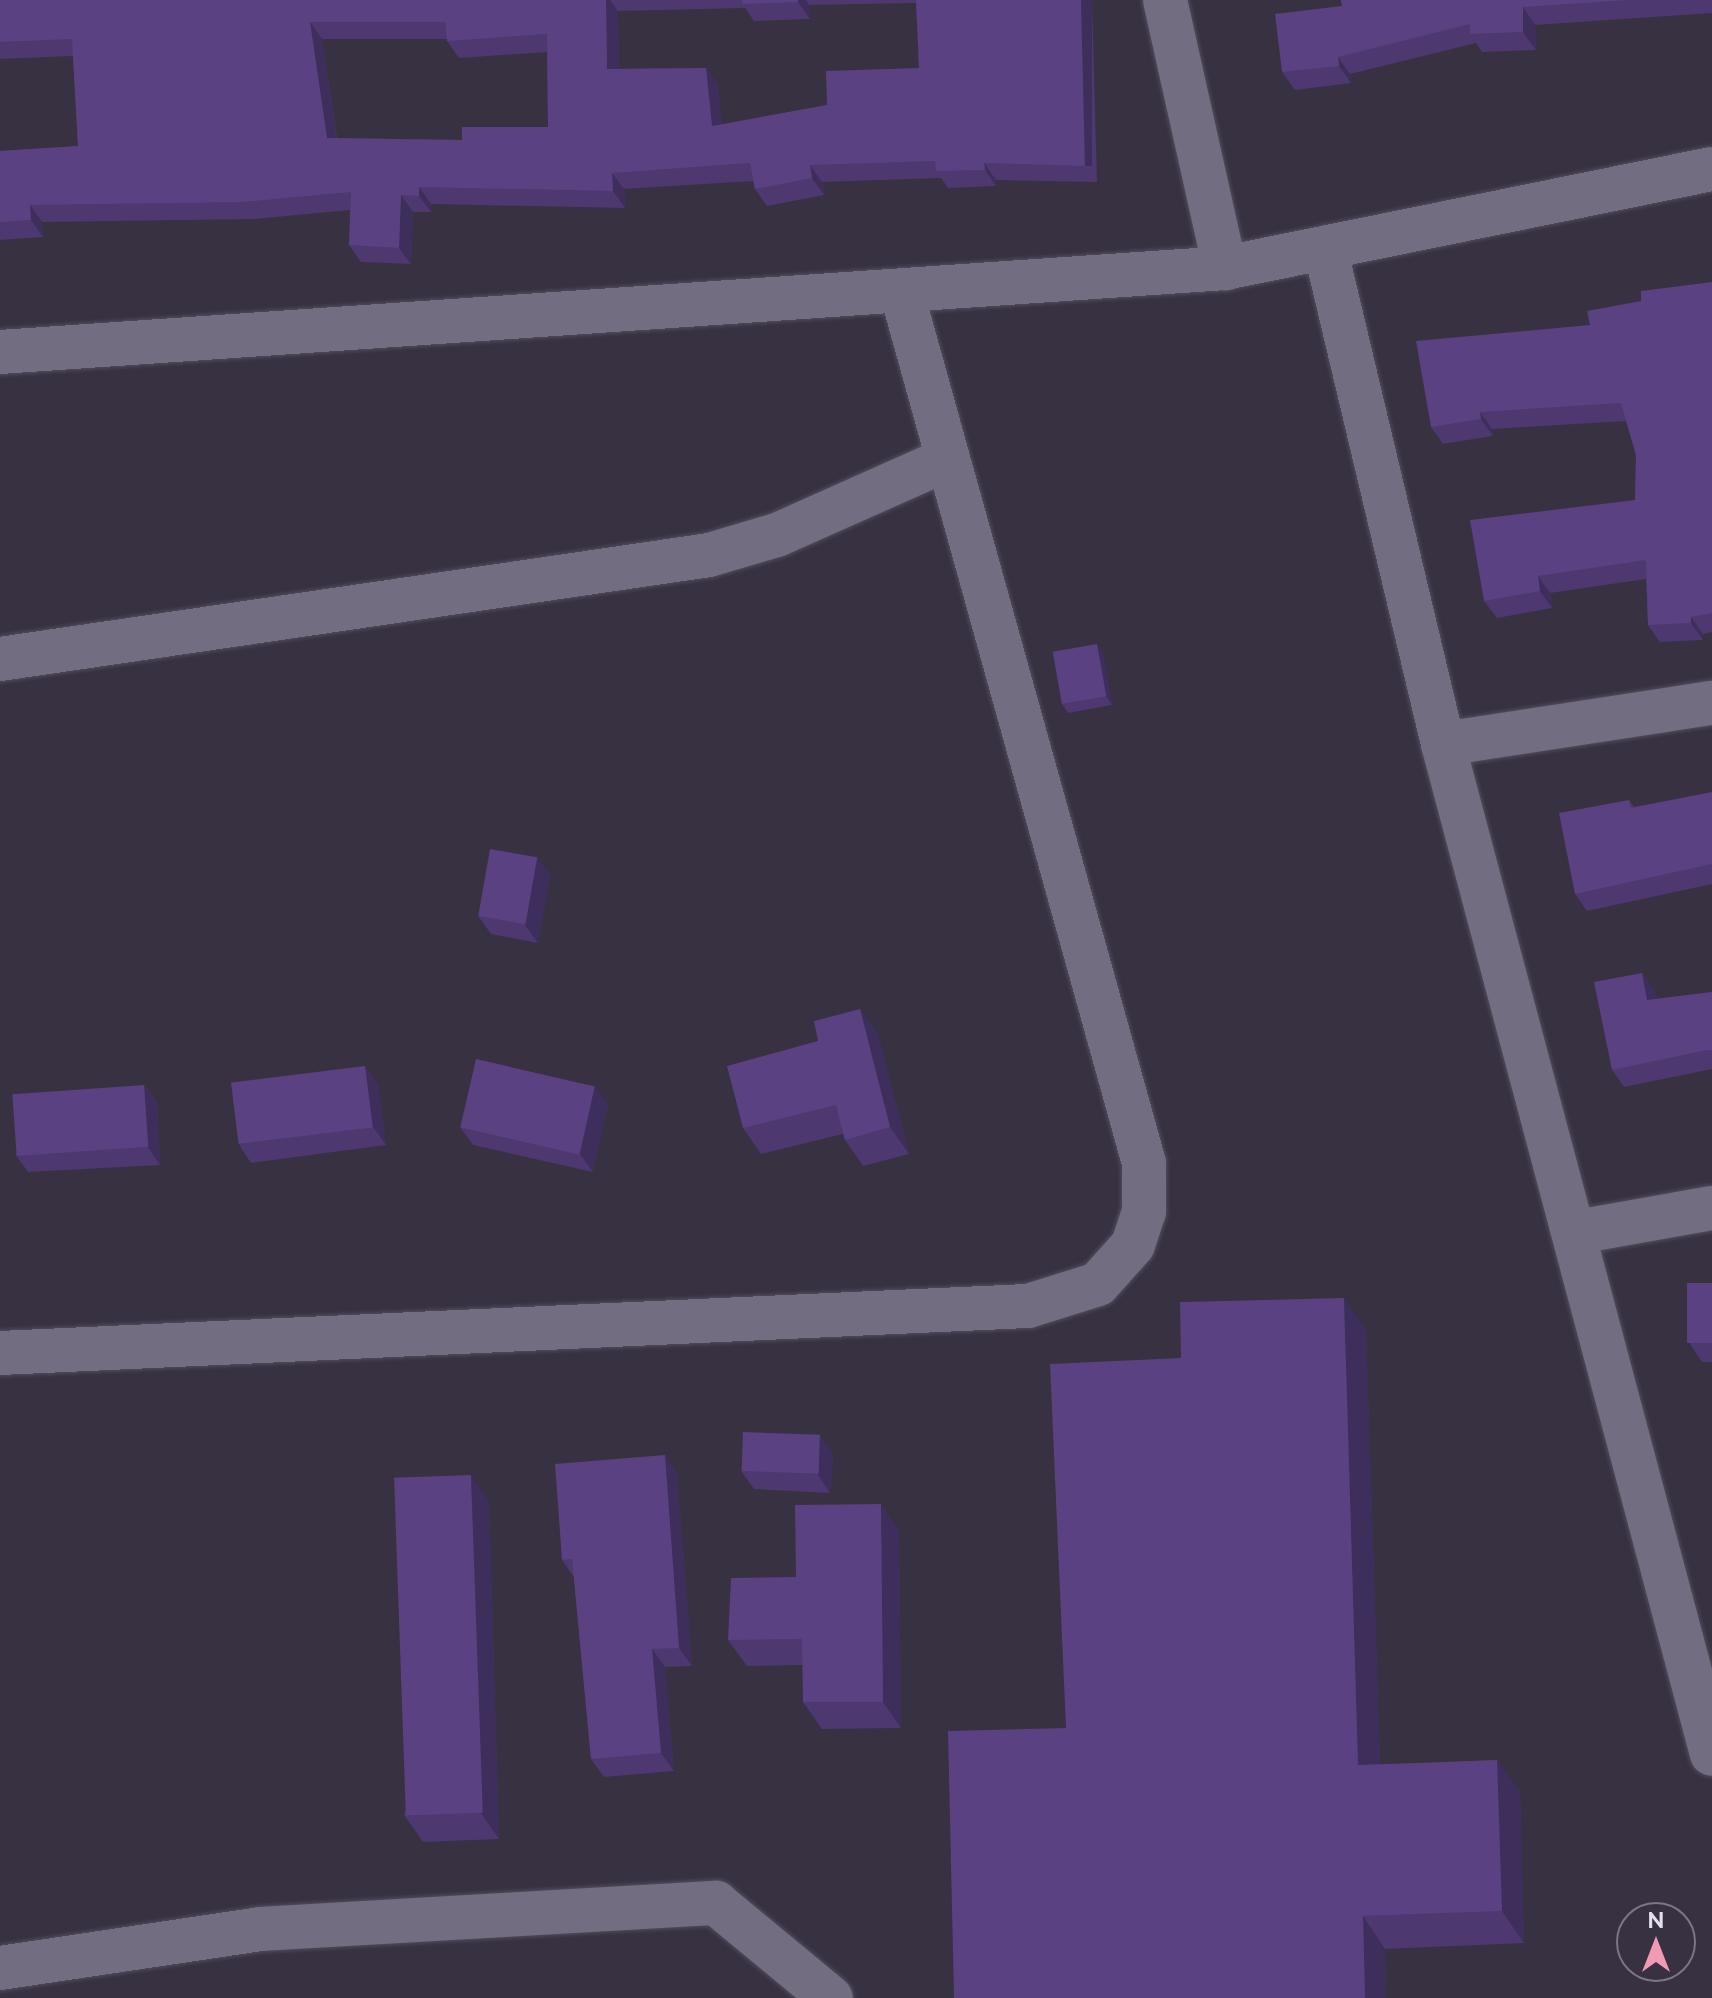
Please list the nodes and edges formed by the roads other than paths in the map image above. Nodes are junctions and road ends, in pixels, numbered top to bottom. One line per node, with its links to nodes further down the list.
1 (1165, 0): 4 (street)
2 (1712, 169): 3 (street)
3 (1326, 252): 4 (street); 10 (street)
4 (1225, 268): 5 (street)
5 (901, 290): 6 (street); 7 (street)
6 (0, 352)
7 (948, 459): 8 (street); 13 (street)
8 (0, 659)
9 (1712, 703): 10 (street)
10 (1443, 744): 12 (street)
11 (1712, 1208): 12 (street)
12 (1577, 1232): 14 (street)
13 (0, 1353)
14 (1706, 1711): 15 (street)
15 (1712, 1754)
16 (0, 1968): 17 (street)
17 (831, 1998)

